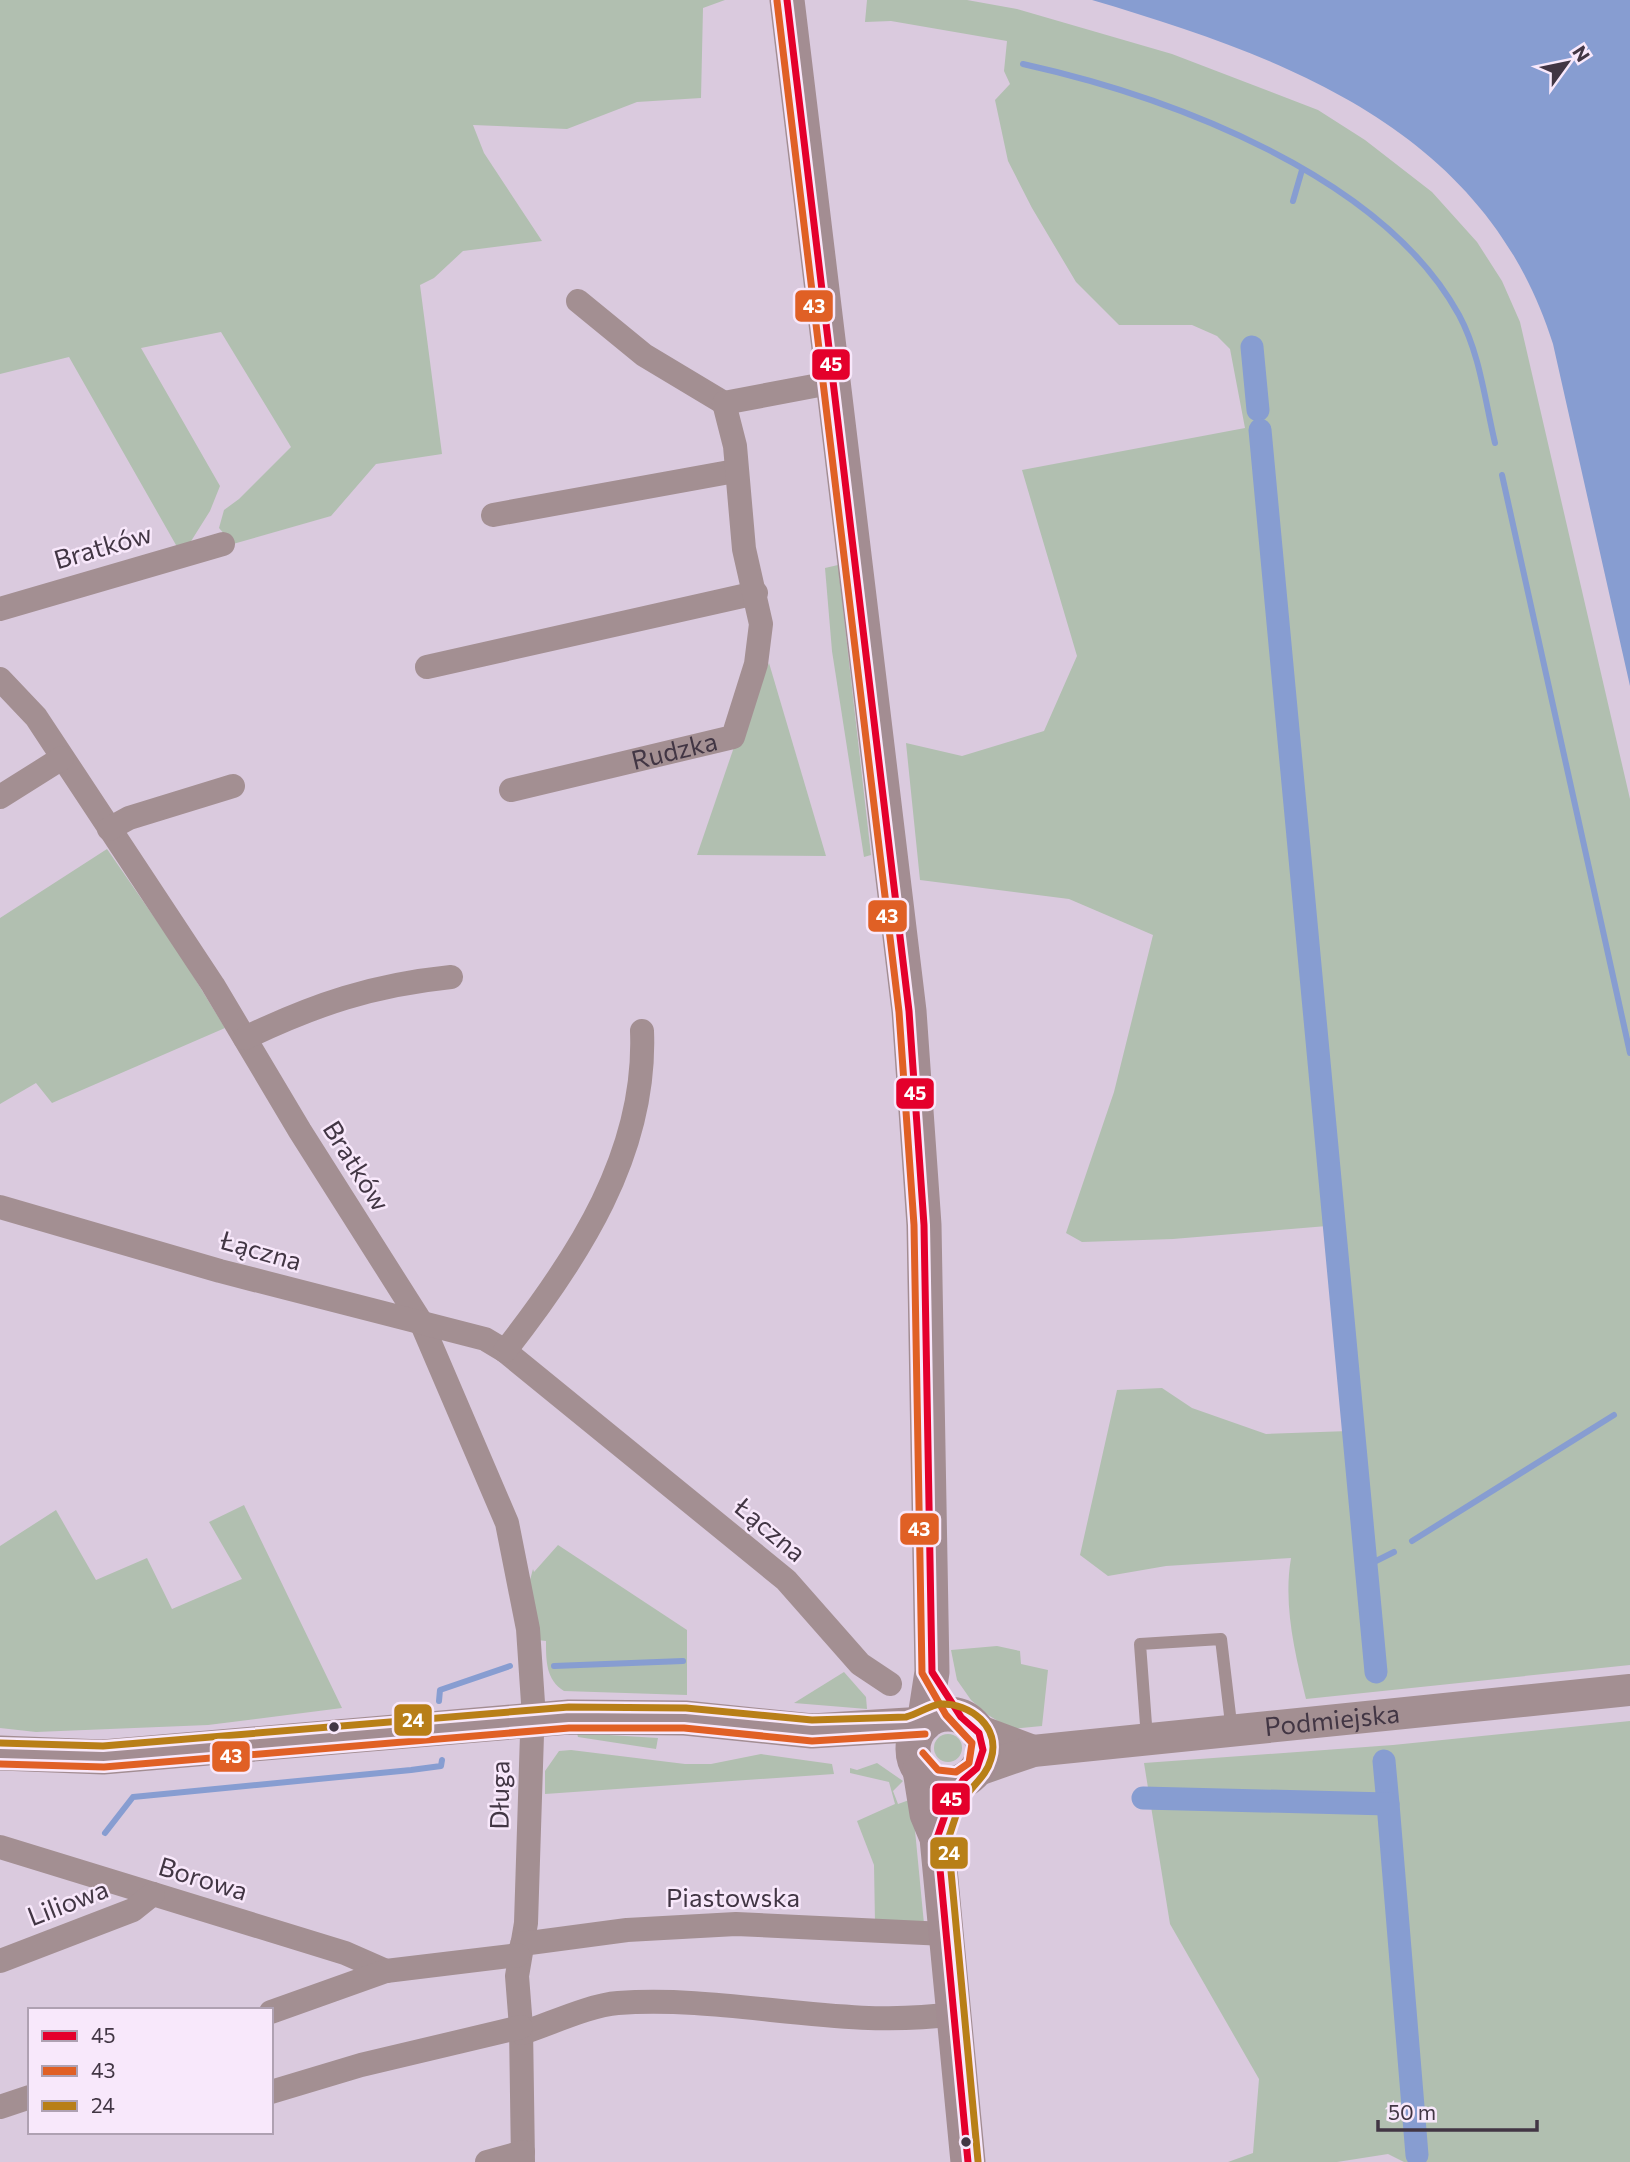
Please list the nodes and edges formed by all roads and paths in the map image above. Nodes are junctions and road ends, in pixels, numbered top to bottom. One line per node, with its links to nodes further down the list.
1 (787, 0): 3 (main road)
2 (578, 301): 4 (street)
3 (835, 382): 4 (street); 23 (main road)
4 (724, 402): 5 (street, Rudzka)
5 (735, 471): 6 (street); 8 (street, Rudzka)
6 (493, 515)
7 (223, 544): 9 (street, Bratków)
8 (756, 593): 10 (street); 14 (street, Rudzka)
9 (0, 609)
10 (427, 667)
11 (0, 678): 12 (street, Bratków)
12 (62, 758): 15 (street); 16 (street, Bratków)
13 (233, 786): 16 (street)
14 (512, 790)
15 (0, 797)
16 (109, 829): 19 (street, Bratków)
17 (451, 977): 19 (street)
18 (642, 1031): 22 (street)
19 (245, 1038): 21 (street, Bratków)
20 (0, 1207): 21 (street, Łączna)
21 (421, 1322): 22 (street, Łączna); 26 (street, Długa)
22 (505, 1351): 24 (street, Łączna)
23 (932, 1672): 27 (main road); 28 (main road)
24 (890, 1684)
25 (1630, 1690): 30 (street, Podmiejska)
26 (532, 1720): 29 (main road); 33 (main road); 40 (street, Długa)
27 (969, 1723): 28 (main road); 32 (street, Podmiejska); 35 (main road)
28 (924, 1724): 29 (main road); 34 (main road)
29 (813, 1731): 34 (main road)
30 (1232, 1732): 31 (street, Podmiejska); 31 (lane)
31 (1147, 1741): 32 (street, Podmiejska)
32 (1033, 1751): 35 (street, Podmiejska)
33 (0, 1754)
34 (917, 1764): 35 (main road); 36 (main road)
35 (969, 1776): 36 (main road)
36 (937, 1838): 39 (main road)
37 (3, 1852): 38 (street, Borowa)
38 (153, 1894): 41 (street, Liliowa); 42 (street, Borowa)
39 (945, 1934): 40 (street, Piastowska); 44 (main road)
40 (520, 1949): 42 (street, Piastowska); 45 (street, Długa)
41 (0, 1961)
42 (386, 1971): 43 (street, Piastowska)
43 (273, 2011)
44 (953, 2014): 45 (street); 51 (main road)
45 (522, 2030): 46 (street); 49 (street, Długa)
46 (273, 2091)
47 (28, 2098): 48 (street)
48 (0, 2107)
49 (523, 2157): 50 (street)
50 (486, 2162)
51 (968, 2162)

